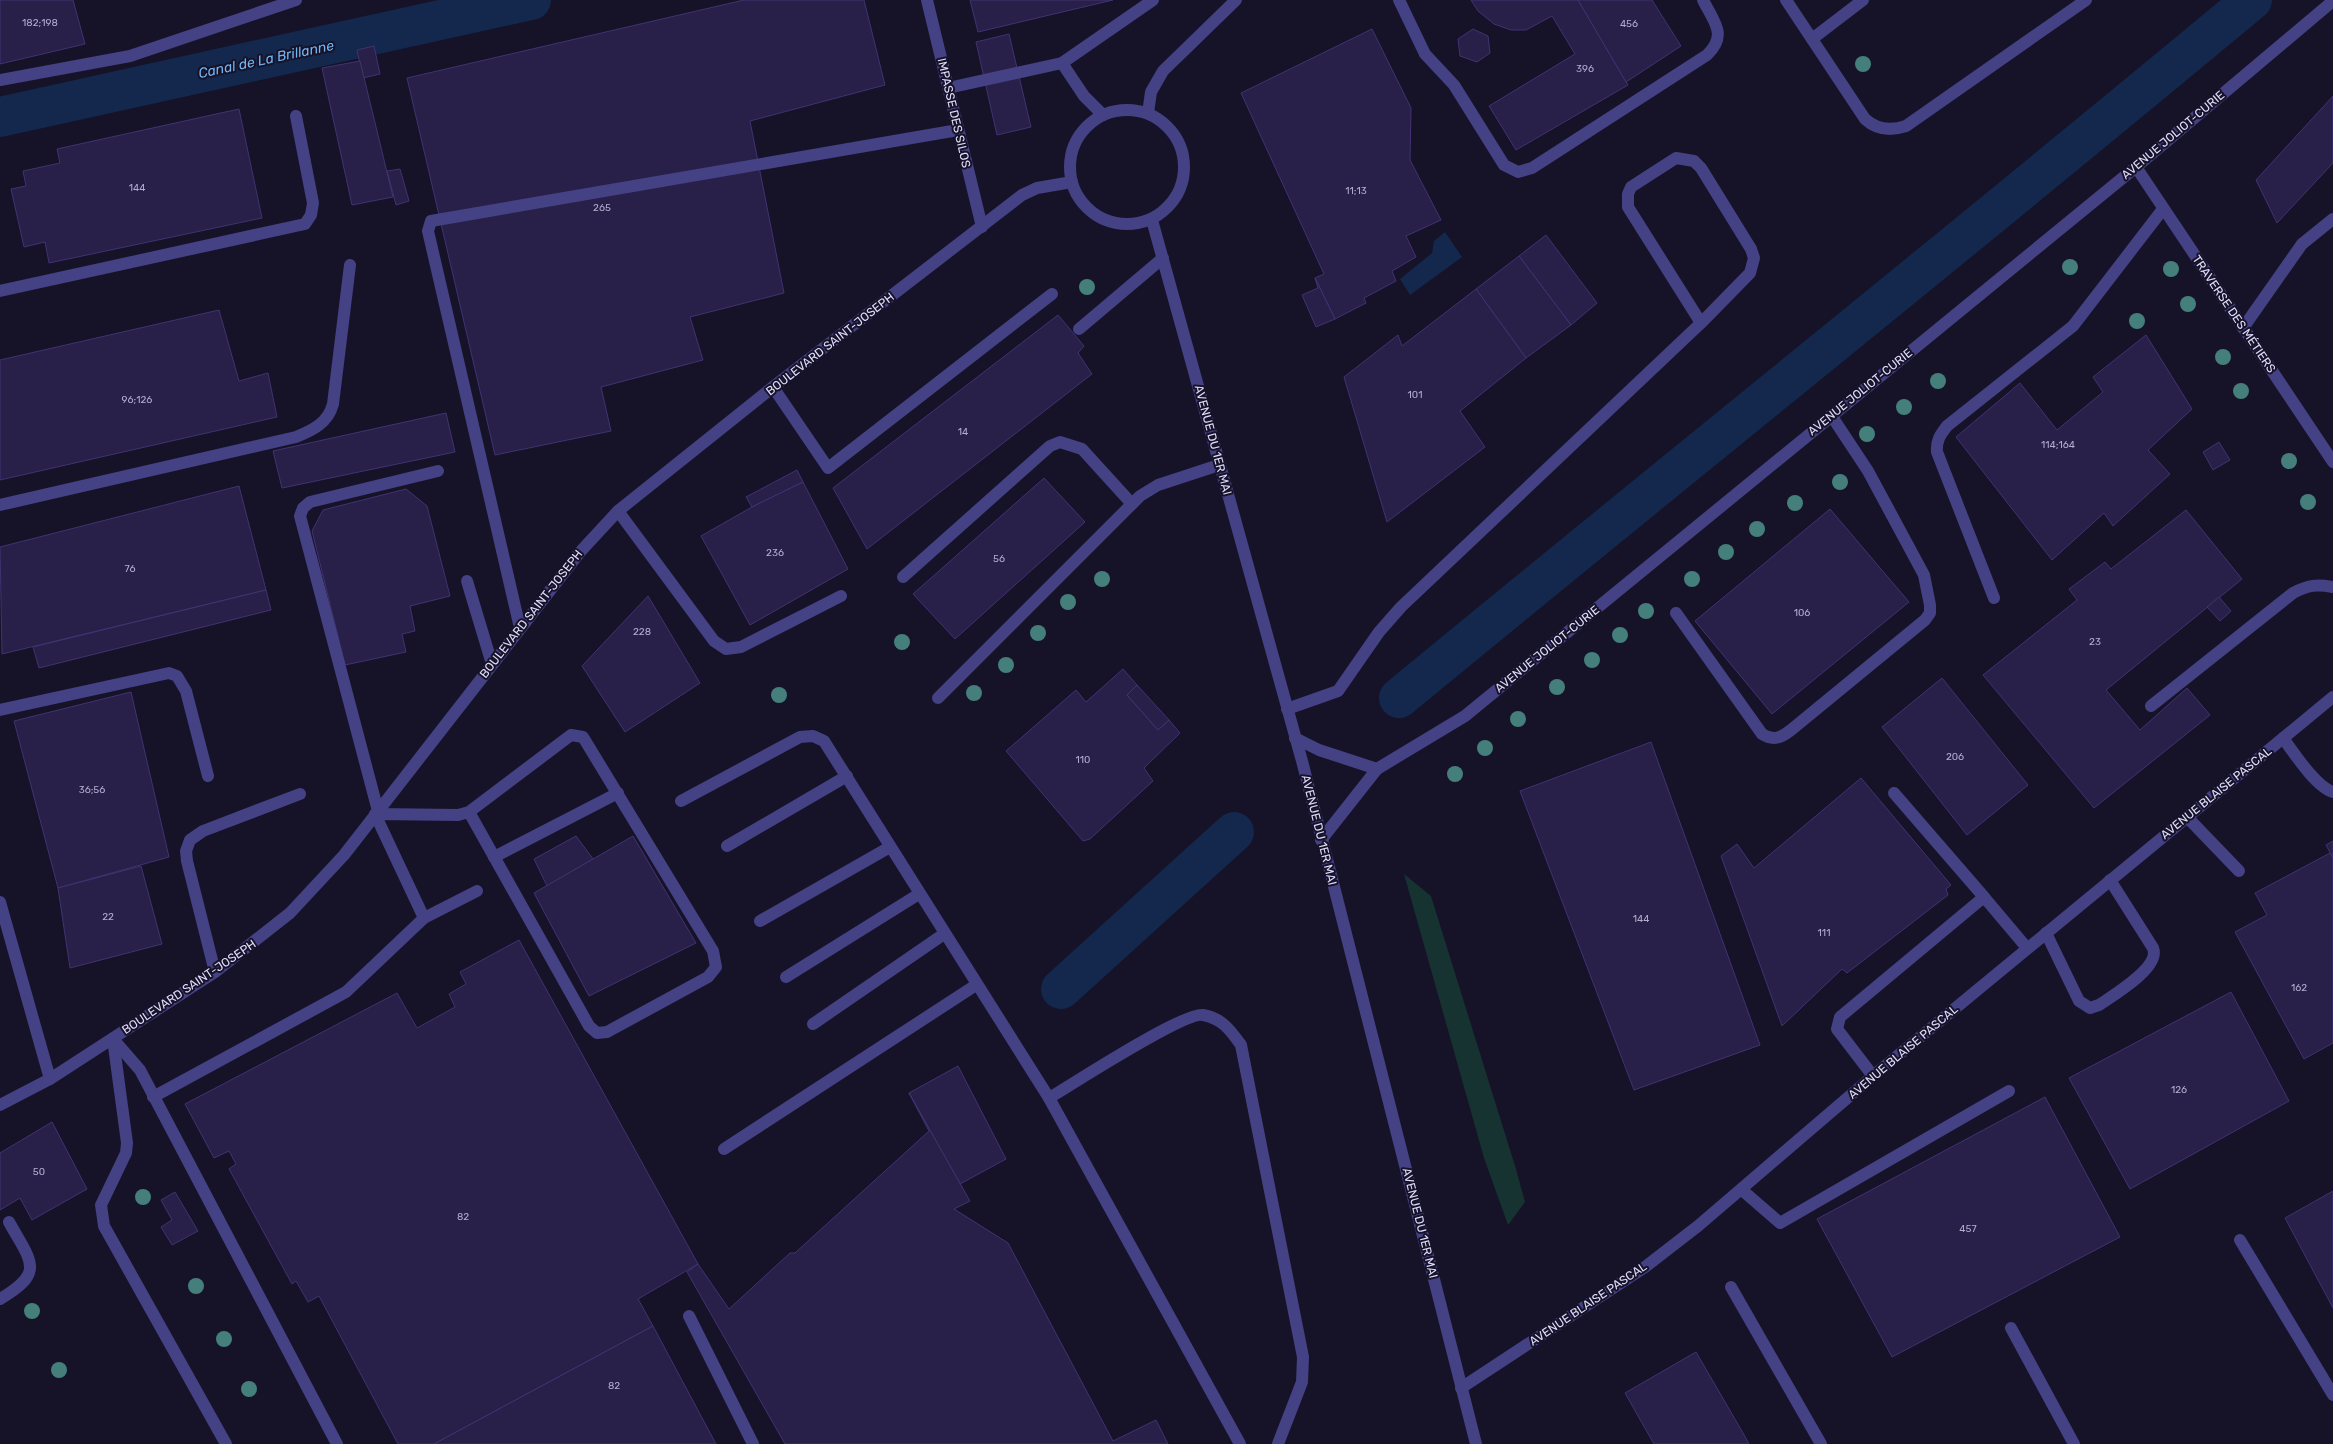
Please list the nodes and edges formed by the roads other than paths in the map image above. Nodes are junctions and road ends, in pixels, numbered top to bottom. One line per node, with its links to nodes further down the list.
1 (296, 0): 13 (street)
2 (927, 0): 14 (street, IMPASSE DES SILOS)
3 (1153, 0): 12 (street)
4 (1236, 0): 15 (street)
5 (1400, 0): 6 (street)
6 (1703, 0)
7 (1786, 0): 11 (street)
8 (1863, 0): 11 (street)
9 (2086, 0): 11 (street)
10 (2333, 1): 19 (street, AVENUE JOLIOT-CURIE)
11 (1812, 39)
12 (1062, 63): 14 (street); 16 (street)
13 (0, 80)
14 (948, 88): 18 (street, IMPASSE DES SILOS)
15 (1148, 113): 16 (street); 23 (street)
16 (1103, 115): 20 (street)
17 (296, 116): 27 (street)
18 (958, 130): 24 (street, IMPASSE DES SILOS); 46 (street)
19 (2136, 167): 21 (street, TRAVERSE DES MÉTIERS); 33 (street, AVENUE JOLIOT-CURIE)
20 (1072, 182): 23 (street); 24 (street, BOULEVARD SAINT-JOSEPH)
21 (2163, 209): 30 (street, TRAVERSE DES MÉTIERS); 44 (street)
22 (2333, 219): 30 (street)
23 (1152, 220): 25 (street, AVENUE DU 1ER MAI)
24 (982, 227): 32 (street, BOULEVARD SAINT-JOSEPH)
25 (1163, 258): 31 (street); 35 (street, AVENUE DU 1ER MAI)
26 (350, 265): 38 (street)
27 (0, 291)
28 (1052, 294): 32 (street)
29 (1701, 323): 29 (street); 51 (street)
30 (2243, 328): 34 (street, TRAVERSE DES MÉTIERS)
31 (1079, 329)
32 (773, 387): 39 (street, BOULEVARD SAINT-JOSEPH)
33 (1831, 415): 45 (street); 55 (street, AVENUE JOLIOT-CURIE)
34 (2333, 462)
35 (1219, 465): 37 (street); 51 (street, AVENUE DU 1ER MAI)
36 (438, 471): 63 (street)
37 (1132, 504): 40 (street); 49 (street)
38 (0, 505)
39 (618, 511): 43 (street); 46 (street, BOULEVARD SAINT-JOSEPH)
40 (903, 577)
41 (467, 581): 47 (street)
42 (2333, 587): 50 (street)
43 (841, 596)
44 (1994, 598)
45 (1676, 613)
46 (520, 628): 47 (street, BOULEVARD SAINT-JOSEPH)
47 (492, 664): 63 (street, BOULEVARD SAINT-JOSEPH)
48 (2333, 697): 54 (street, AVENUE BLAISE PASCAL)
49 (938, 698)
50 (2151, 706)
51 (1287, 709): 53 (street, AVENUE DU 1ER MAI)
52 (0, 710): 56 (street)
53 (1295, 738): 55 (street); 66 (street, AVENUE DU 1ER MAI)
54 (2283, 738): 58 (street); 65 (street, AVENUE BLAISE PASCAL)
55 (1377, 769): 66 (street, AVENUE JOLIOT-CURIE)
56 (208, 776)
57 (846, 776): 62 (street); 67 (street); 68 (street)
58 (2333, 792)
59 (618, 793): 64 (street); 69 (street); 69 (street)
60 (1894, 793): 74 (street)
61 (300, 794): 81 (street)
62 (681, 801)
63 (377, 812): 64 (street); 76 (street); 81 (street, BOULEVARD SAINT-JOSEPH)
64 (469, 812): 69 (street)
65 (2187, 817): 70 (street); 71 (street, AVENUE BLAISE PASCAL)
66 (1321, 840): 100 (street, AVENUE DU 1ER MAI)
67 (726, 846)
68 (890, 847): 73 (street); 77 (street)
69 (494, 857)
70 (2239, 871)
71 (2110, 880): 78 (street, AVENUE BLAISE PASCAL); 78 (street)
72 (477, 890): 76 (street)
73 (919, 894): 79 (street); 82 (street)
74 (1984, 898): 80 (street); 86 (street)
75 (0, 902): 87 (street)
76 (424, 918): 89 (street)
77 (760, 921)
78 (2046, 933): 80 (street, AVENUE BLAISE PASCAL)
79 (944, 934): 83 (street); 84 (street)
80 (2027, 948): 86 (street, AVENUE BLAISE PASCAL)
81 (215, 972): 85 (street, BOULEVARD SAINT-JOSEPH)
82 (786, 977)
83 (976, 985): 90 (street); 92 (street)
84 (814, 1024)
85 (113, 1039): 87 (street, BOULEVARD SAINT-JOSEPH); 89 (street); 102 (street)
86 (1873, 1076): 93 (street, AVENUE BLAISE PASCAL)
87 (50, 1079): 91 (street, BOULEVARD SAINT-JOSEPH)
88 (2009, 1090): 93 (street)
89 (153, 1097): 103 (street)
90 (1049, 1098): 105 (street); 106 (street)
91 (0, 1107)
92 (724, 1149)
93 (1742, 1190): 100 (street, AVENUE BLAISE PASCAL)
94 (9, 1222): 97 (street)
95 (2240, 1240): 101 (street)
96 (1731, 1287): 108 (street)
97 (0, 1299)
98 (689, 1316): 104 (street)
99 (2011, 1328): 109 (street)
100 (1461, 1388): 107 (street, AVENUE DU 1ER MAI)
101 (2333, 1395)
102 (226, 1444)
103 (337, 1444)
104 (753, 1444)
105 (1240, 1444)
106 (1278, 1444)
107 (1476, 1444)
108 (1821, 1444)
109 (2074, 1444)

